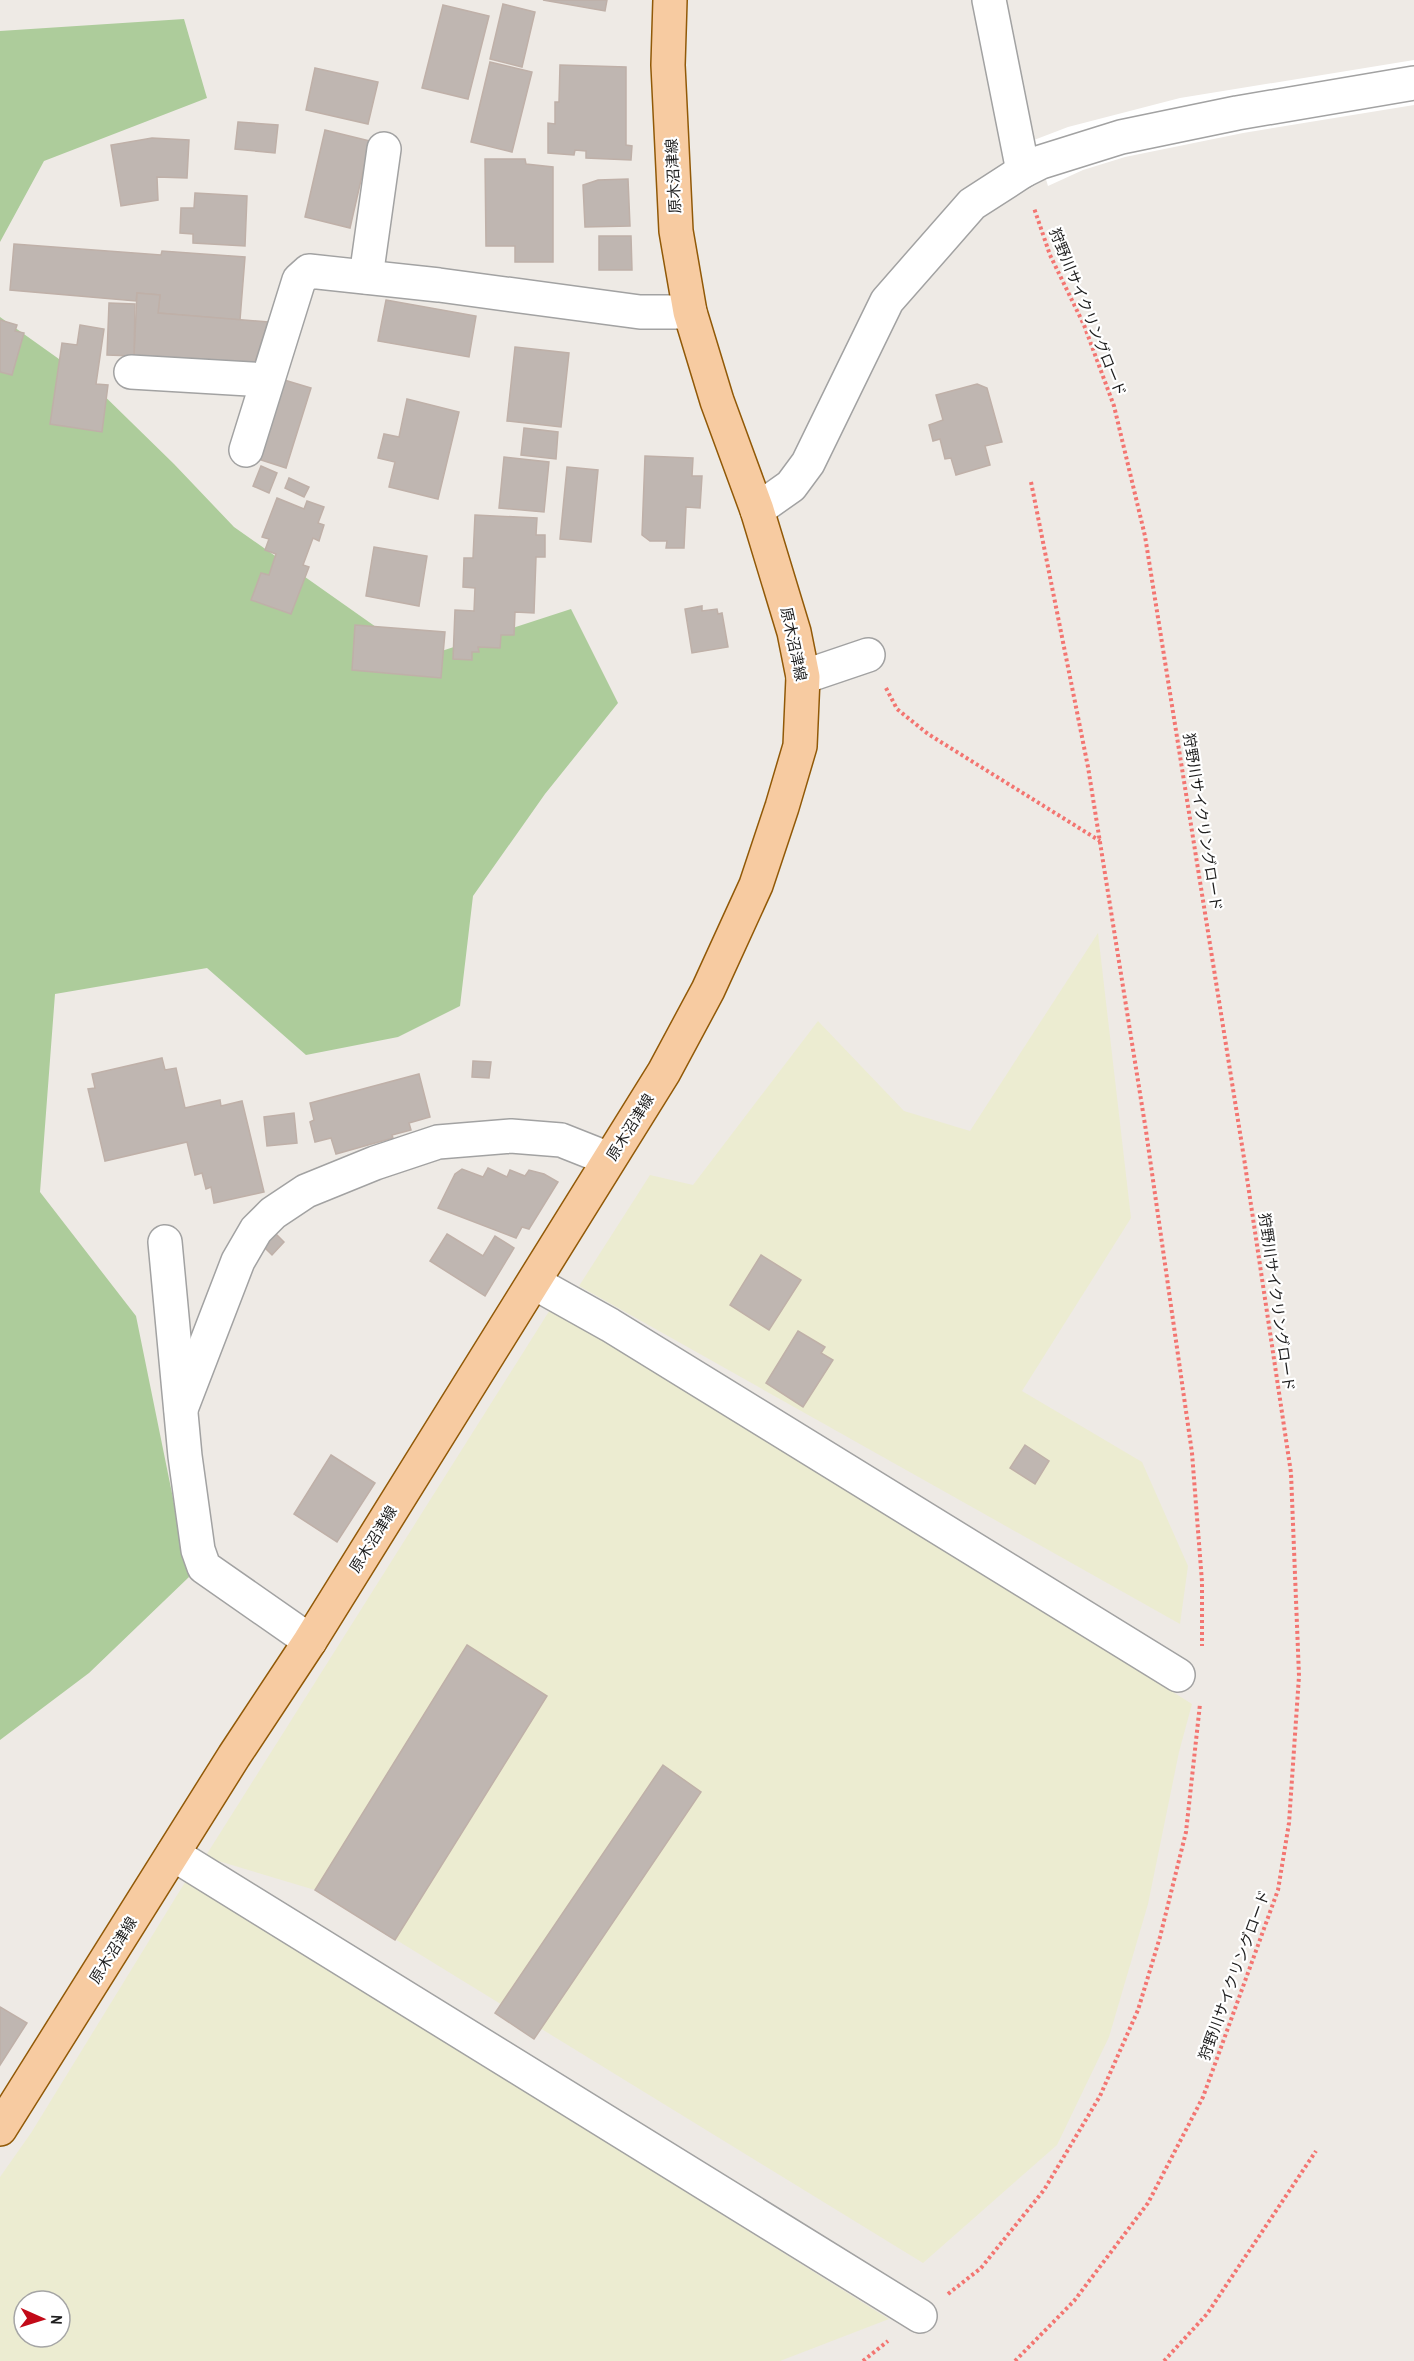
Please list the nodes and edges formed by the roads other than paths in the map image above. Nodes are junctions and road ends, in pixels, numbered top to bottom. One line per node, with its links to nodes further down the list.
1 (670, 0): 7 (main road, 原木沼津線)
2 (989, 0): 5 (street)
3 (1414, 83): 5 (street)
4 (384, 149): 6 (street)
5 (1032, 166): 11 (street)
6 (366, 277): 7 (street); 9 (street)
7 (690, 312): 11 (main road, 原木沼津線)
8 (131, 372): 9 (street)
9 (267, 380): 10 (street)
10 (246, 450)
11 (757, 510): 13 (main road, 原木沼津線)
12 (868, 655): 13 (street)
13 (803, 677): 14 (main road, 原木沼津線)
14 (609, 1159): 16 (main road, 原木沼津線); 17 (street)
15 (165, 1242): 17 (street)
16 (535, 1283): 18 (main road, 原木沼津線); 19 (street)
17 (181, 1409): 18 (street)
18 (310, 1641): 20 (main road, 原木沼津線)
19 (1194, 1675)
20 (173, 1854): 21 (main road, 原木沼津線); 22 (street)
21 (0, 2129)
22 (920, 2316)

